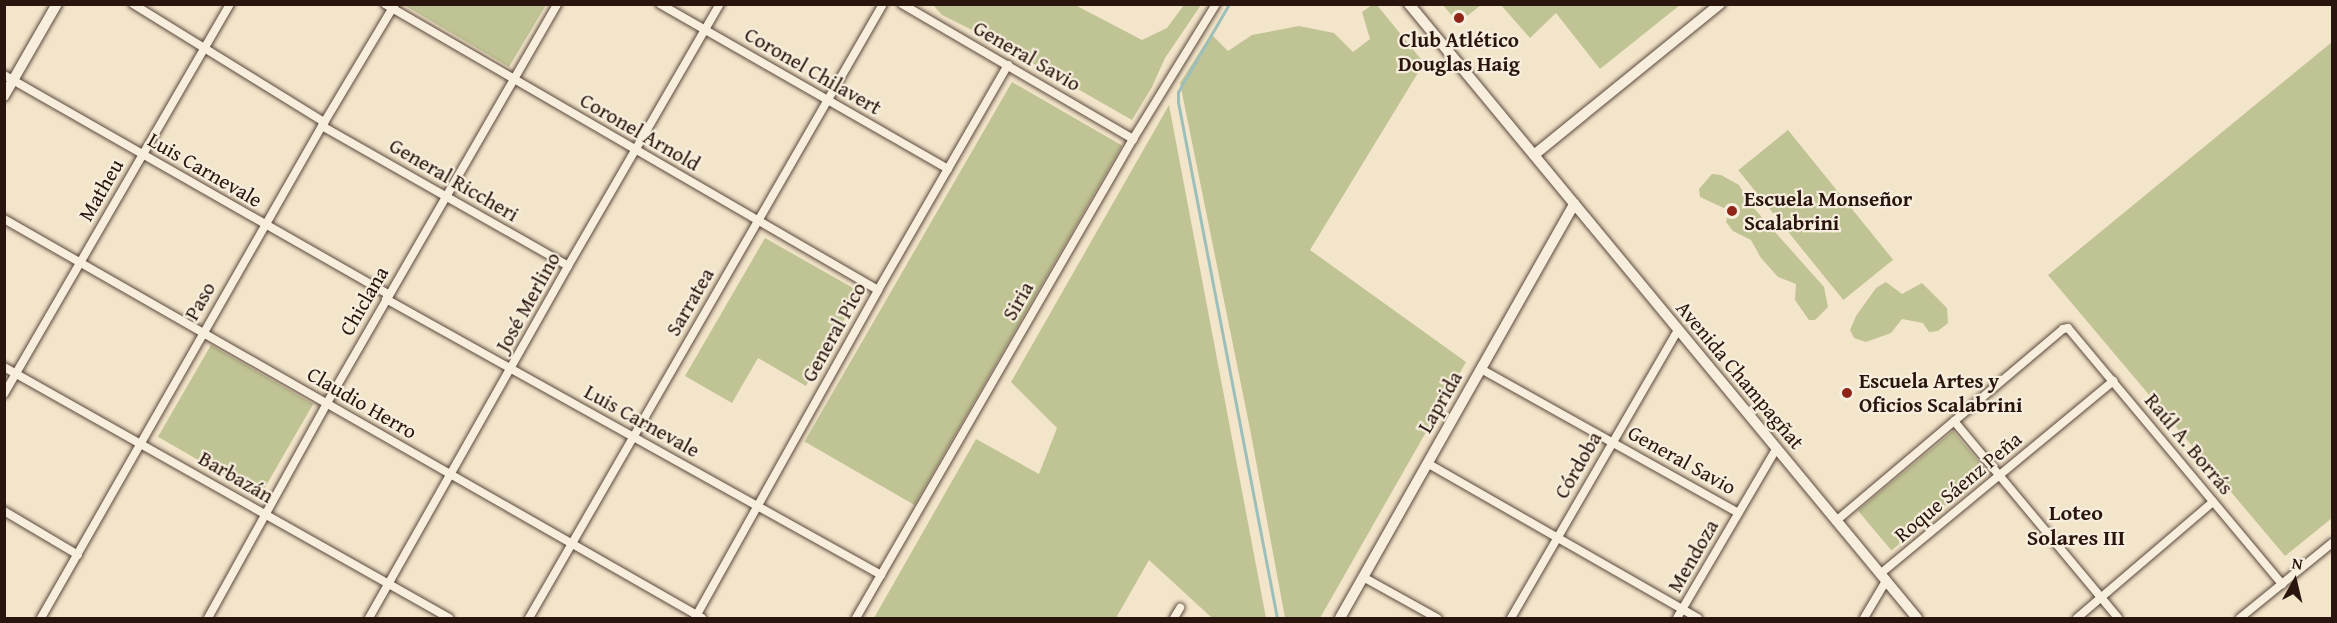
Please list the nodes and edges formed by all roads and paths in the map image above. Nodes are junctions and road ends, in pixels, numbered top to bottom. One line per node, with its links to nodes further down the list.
1 (57, 4): 16 (main road)
2 (133, 4): 14 (street, General Riccheri)
3 (230, 4): 14 (street, Matheu)
4 (557, 4): 17 (street, Chiclana)
5 (660, 4): 13 (street, Coronel Chilavert)
6 (720, 4): 13 (street, José Merlino)
7 (883, 4): 19 (street, Sarratea)
8 (902, 4): 15 (street, General Savio)
9 (1216, 4): 21 (street, Siria)
10 (1410, 4): 24 (main road, Avenida Champagñat)
11 (1720, 4): 24 (main road)
12 (391, 6): 17 (street, Coronel Arnold); 20 (street, Paso)
13 (705, 30): 19 (street, Coronel Chilavert); 22 (street, José Merlino)
14 (205, 49): 20 (street, General Riccheri); 23 (street, Matheu)
15 (1008, 65): 21 (street, General Savio); 25 (street, General Pico)
16 (9, 78): 18 (main road); 23 (street, Luis Carnevale)
17 (513, 80): 22 (street, Coronel Arnold); 26 (street, Chiclana)
18 (4, 96)
19 (827, 100): 25 (street, Coronel Chilavert); 29 (street, Sarratea)
20 (323, 124): 26 (street, General Riccheri); 30 (street, Paso)
21 (1133, 139): 62 (street, Siria)
22 (635, 151): 29 (street, Coronel Arnold); 32 (street, José Merlino)
23 (143, 155): 30 (street, Luis Carnevale); 31 (street, Matheu)
24 (1534, 155): 27 (main road, Avenida Champagñat)
25 (948, 169): 33 (street, General Pico)
26 (445, 196): 32 (street, General Riccheri); 34 (street, Chiclana)
27 (1574, 204): 35 (main road, Avenida Champagñat); 39 (main road, Laprida)
28 (4, 219): 31 (street, Claudio Herro)
29 (758, 220): 33 (street, Coronel Arnold); 45 (street, Sarratea)
30 (265, 225): 34 (street, Luis Carnevale); 36 (street, Paso)
31 (80, 262): 36 (street, Claudio Herro); 40 (street, Matheu)
32 (568, 266): 38 (street, José Merlino)
33 (878, 290): 53 (street, General Pico)
34 (387, 297): 38 (street, Luis Carnevale); 43 (street, Chiclana)
35 (1678, 330): 46 (street, Córdoba); 48 (main road, Avenida Champagñat)
36 (203, 333): 43 (street, Claudio Herro); 47 (street, Paso)
37 (4, 367): 40 (street, Barbazán)
38 (511, 369): 45 (street, Luis Carnevale); 50 (street, José Merlino)
39 (1481, 369): 46 (street, General Savio); 49 (main road, Laprida)
40 (16, 374): 42 (street, Matheu); 47 (street, Barbazán)
41 (2113, 381): 44 (street, Raúl A. Borrás); 51 (street, Roque Sáenz Peña); 52 (street, Raúl A. Borrás)
42 (4, 394)
43 (327, 403): 50 (street, Claudio Herro); 56 (street, Chiclana)
44 (1954, 421): 51 (street); 57 (street)
45 (633, 437): 53 (street, Luis Carnevale); 60 (street, Sarratea)
46 (1612, 442): 55 (street, General Savio); 58 (street, Córdoba)
47 (141, 443): 56 (street, Barbazán); 61 (street, Paso)
48 (1776, 449): 55 (street, Mendoza); 57 (main road, Avenida Champagñat)
49 (1427, 463): 58 (street); 63 (main road, Laprida)
50 (451, 475): 60 (street, Claudio Herro); 66 (street, José Merlino)
51 (1999, 475): 64 (street, Roque Sáenz Peña); 67 (street)
52 (2213, 502): 65 (street, Raúl A. Borrás); 67 (street)
53 (757, 506): 62 (street, Luis Carnevale); 70 (street, General Pico)
54 (4, 511): 61 (street)
55 (1739, 513): 69 (street, Mendoza)
56 (265, 514): 66 (street, Barbazán); 72 (street, Chiclana)
57 (1836, 521): 64 (main road, Avenida Champagñat)
58 (1558, 537): 69 (street); 80 (street, Córdoba)
59 (2332, 543): 65 (street)
60 (572, 544): 70 (street, Claudio Herro); 75 (street, Sarratea)
61 (78, 555): 71 (street, Paso)
62 (881, 575): 76 (street, Siria)
63 (1363, 577): 78 (main road, Laprida); 79 (street)
64 (1883, 577): 83 (street, Roque Sáenz Peña); 84 (main road, Avenida Champagñat)
65 (2282, 584): 87 (street)
66 (388, 585): 73 (street, José Merlino); 74 (street, Barbazán)
67 (2101, 598): 85 (street); 86 (street)
68 (1180, 608): 77 (street)
69 (1683, 609): 81 (street, Mendoza); 82 (street)
70 (698, 617)
71 (41, 618)
72 (208, 618)
73 (369, 618)
74 (449, 618)
75 (530, 618)
76 (856, 618)
77 (1174, 618)
78 (1340, 618)
79 (1437, 618)
80 (1511, 618)
81 (1677, 618)
82 (1698, 618)
83 (1864, 618)
84 (1917, 618)
85 (2076, 618)
86 (2118, 618)
87 (2240, 618)

